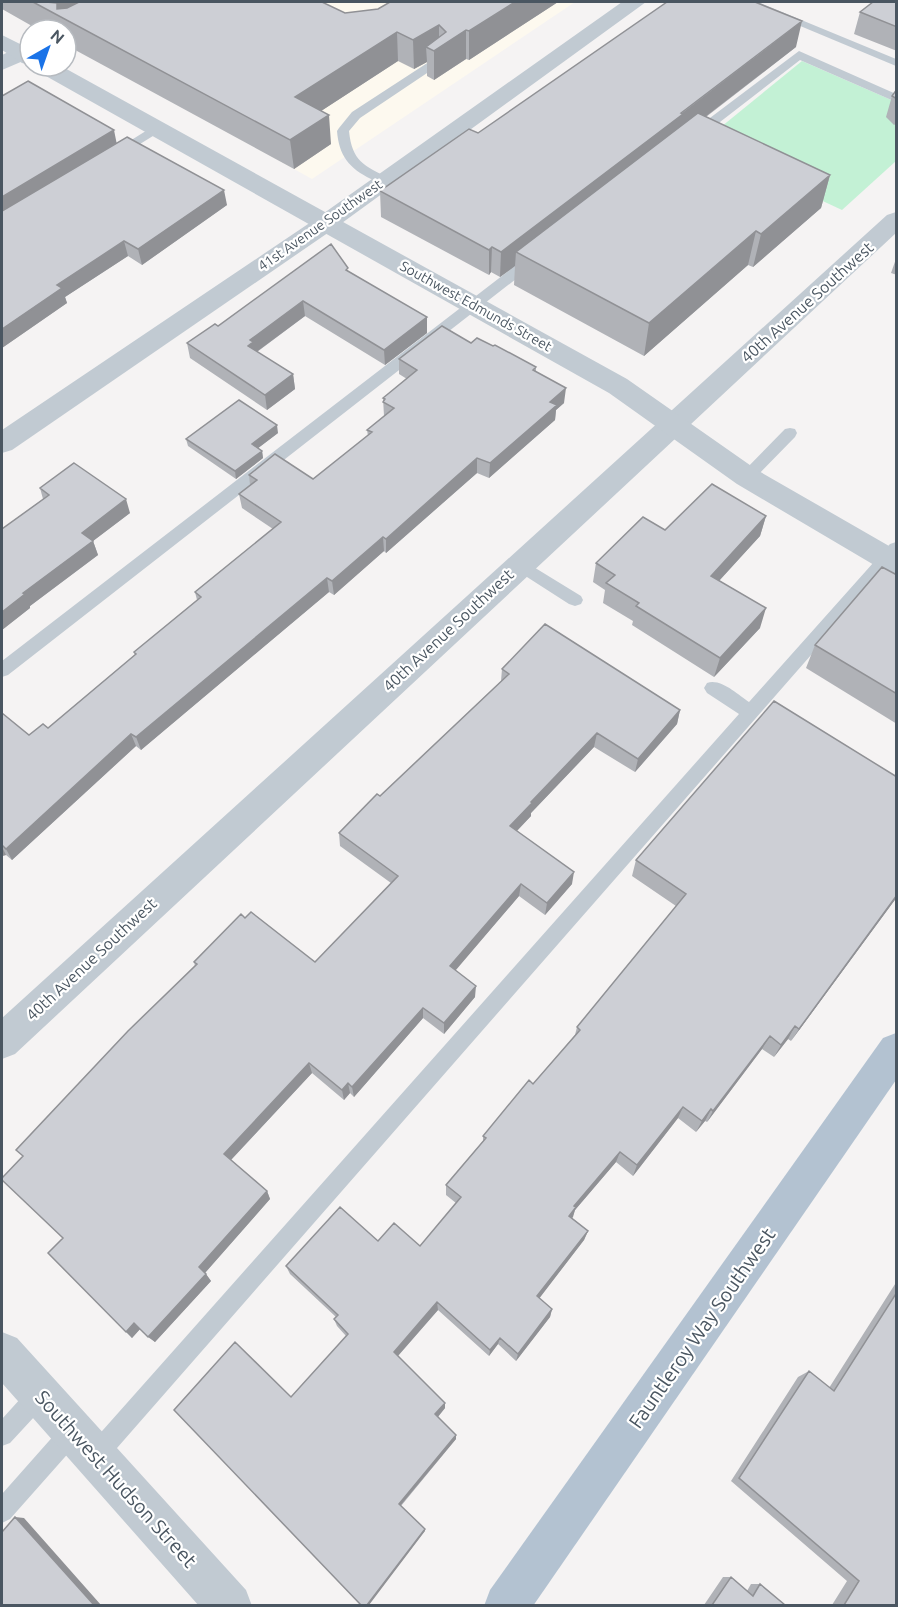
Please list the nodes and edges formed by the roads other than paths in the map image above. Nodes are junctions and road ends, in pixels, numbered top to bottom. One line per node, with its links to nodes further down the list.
1 (635, 2): 14 (street, 41st Avenue Southwest)
2 (749, 2): 7 (lane)
3 (2, 41): 4 (street)
4 (18, 49)
5 (18, 57): 8 (street)
6 (438, 60): 14 (lane)
7 (897, 63)
8 (2, 64)
9 (67, 78): 11 (street, Southwest Edmunds Street)
10 (897, 98): 12 (lane)
11 (157, 128): 13 (lane); 16 (street, Southwest Edmunds Street)
12 (687, 141)
13 (108, 158)
14 (384, 181): 16 (street, 41st Avenue Southwest)
15 (897, 220): 19 (street, 40th Avenue Southwest)
16 (326, 223): 18 (street, Southwest Edmunds Street); 21 (street, 41st Avenue Southwest)
17 (546, 249): 18 (lane)
18 (474, 305): 19 (street, Southwest Edmunds Street); 26 (lane)
19 (672, 424): 22 (street, Southwest Edmunds Street); 24 (street, 40th Avenue Southwest)
20 (790, 433): 22 (lane)
21 (2, 443)
22 (747, 477): 23 (street, Southwest Edmunds Street)
23 (893, 557): 28 (lane)
24 (519, 564): 25 (lane); 29 (street, 40th Avenue Southwest)
25 (575, 600)
26 (2, 670)
27 (713, 688): 28 (lane)
28 (752, 712): 34 (lane)
29 (2, 1042)
30 (897, 1050): 37 (main road, Fauntleroy Way Southwest)
31 (2, 1353): 32 (street, Southwest Hudson Street)
32 (39, 1395): 33 (lane); 34 (street, Southwest Hudson Street)
33 (2, 1435)
34 (84, 1444): 35 (lane); 36 (street, Southwest Hudson Street)
35 (2, 1511)
36 (230, 1605)
37 (506, 1605)

